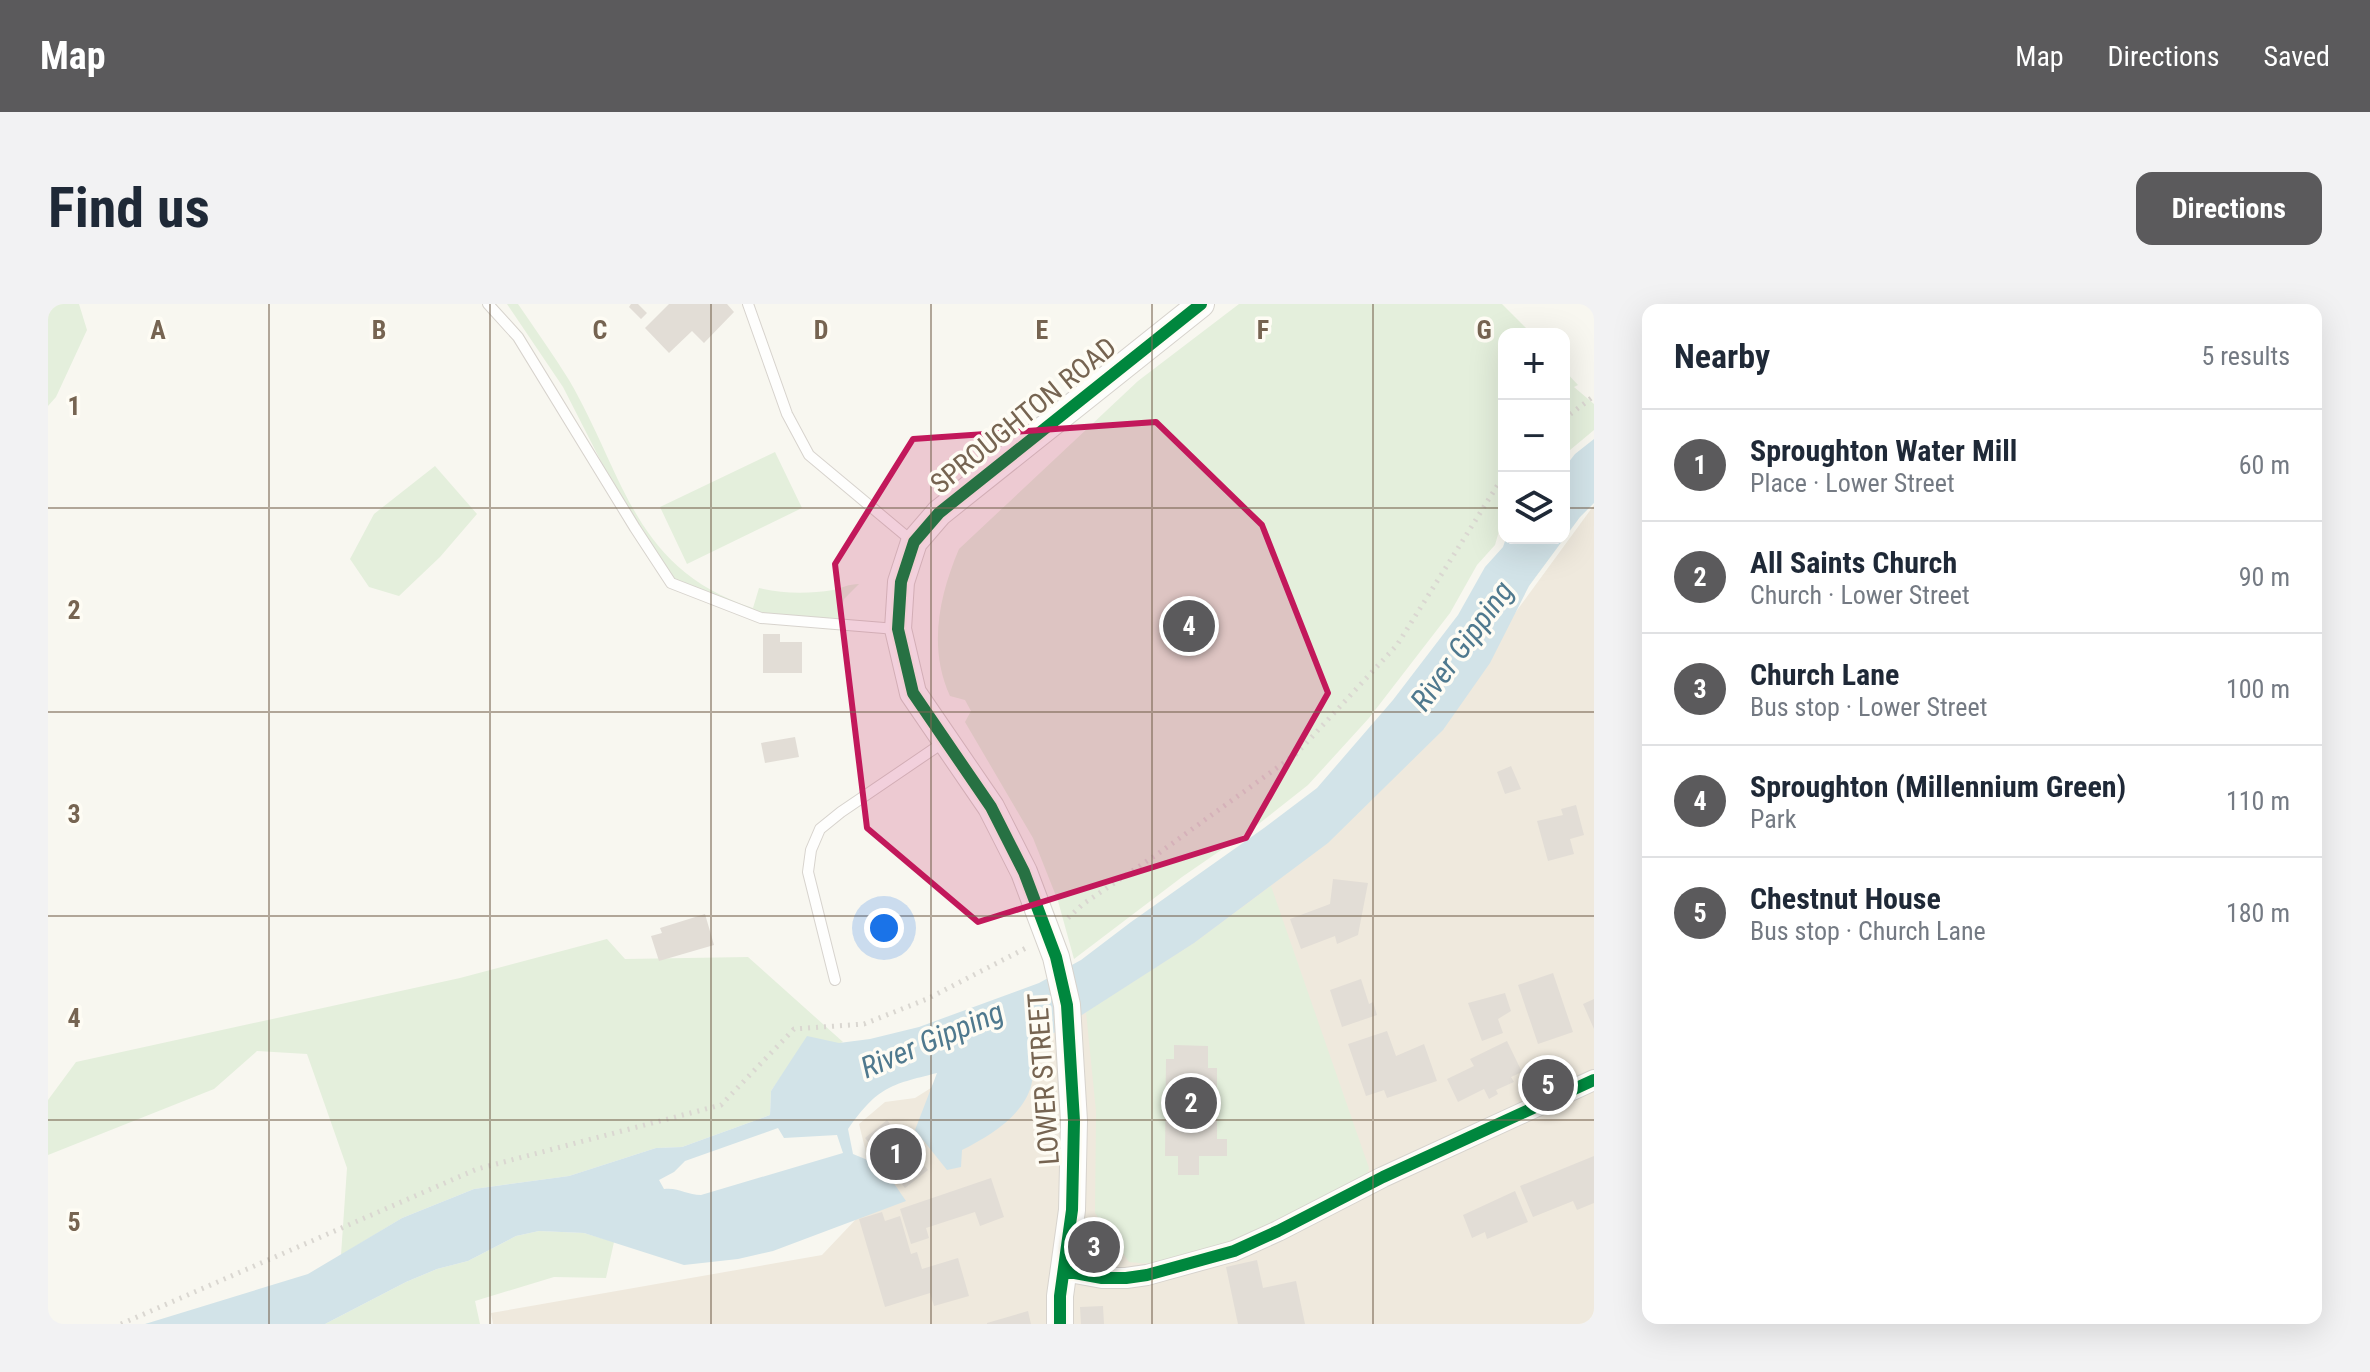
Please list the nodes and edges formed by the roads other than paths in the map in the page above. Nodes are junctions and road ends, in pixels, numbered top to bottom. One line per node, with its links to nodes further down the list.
1 (488, 304): 6 (lane)
2 (748, 304): 4 (lane)
3 (1201, 304): 4 (street, SPROUGHTON ROAD)
4 (914, 542): 5 (street, SPROUGHTON ROAD)
5 (901, 582): 6 (street, LOWER STREET)
6 (898, 629): 7 (street, LOWER STREET)
7 (945, 741): 8 (lane); 10 (street, LOWER STREET)
8 (835, 980)
9 (1594, 1080): 10 (street)
10 (1064, 1271): 11 (street, LOWER STREET)
11 (1060, 1324)

